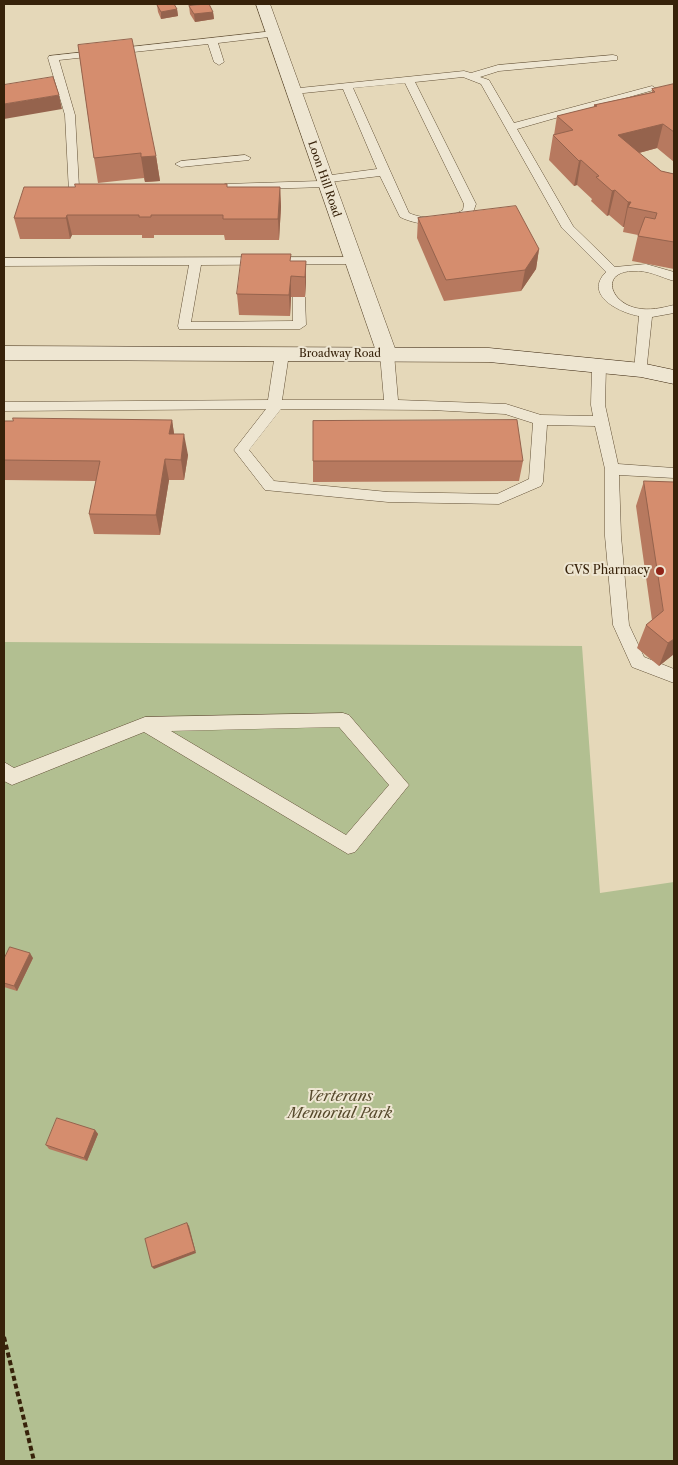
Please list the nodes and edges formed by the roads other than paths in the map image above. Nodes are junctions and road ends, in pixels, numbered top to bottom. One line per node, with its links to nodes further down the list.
1 (263, 4): 2 (street, Loon Hill Road)
2 (274, 34): 3 (lane); 10 (street, Loon Hill Road)
3 (212, 41): 5 (lane); 17 (lane)
4 (613, 58): 6 (lane)
5 (219, 62)
6 (472, 76): 7 (lane); 11 (lane)
7 (408, 79): 8 (lane); 14 (lane)
8 (347, 86): 10 (lane); 14 (lane)
9 (652, 90): 11 (lane)
10 (294, 91): 15 (street, Loon Hill Road)
11 (511, 127): 22 (lane)
12 (245, 158): 13 (lane)
13 (181, 164)
14 (384, 172): 15 (lane)
15 (325, 182): 16 (lane); 20 (street, Loon Hill Road)
16 (216, 188)
17 (101, 191)
18 (299, 260): 19 (lane); 20 (lane); 23 (lane)
19 (196, 261): 21 (lane); 25 (lane)
20 (353, 261): 30 (street, Loon Hill Road)
21 (4, 262)
22 (614, 272): 24 (lane); 27 (lane)
23 (299, 275)
24 (674, 277)
25 (299, 297)
26 (674, 309): 27 (lane)
27 (646, 314): 32 (lane)
28 (4, 352): 29 (street, Broadway Road)
29 (282, 354): 30 (street, Broadway Road); 34 (lane)
30 (387, 354): 31 (street, Broadway Road); 35 (lane)
31 (599, 366): 32 (street, Broadway Road); 38 (lane)
32 (641, 370): 33 (street, Broadway Road)
33 (674, 377)
34 (274, 404): 35 (lane); 36 (lane); 37 (lane)
35 (391, 405): 37 (lane)
36 (4, 407)
37 (540, 420): 38 (lane)
38 (601, 421): 39 (lane)
39 (612, 469): 40 (lane); 41 (lane)
40 (674, 473)
41 (674, 676)
42 (145, 724): 42 (lane); 43 (lane)
43 (4, 770)

